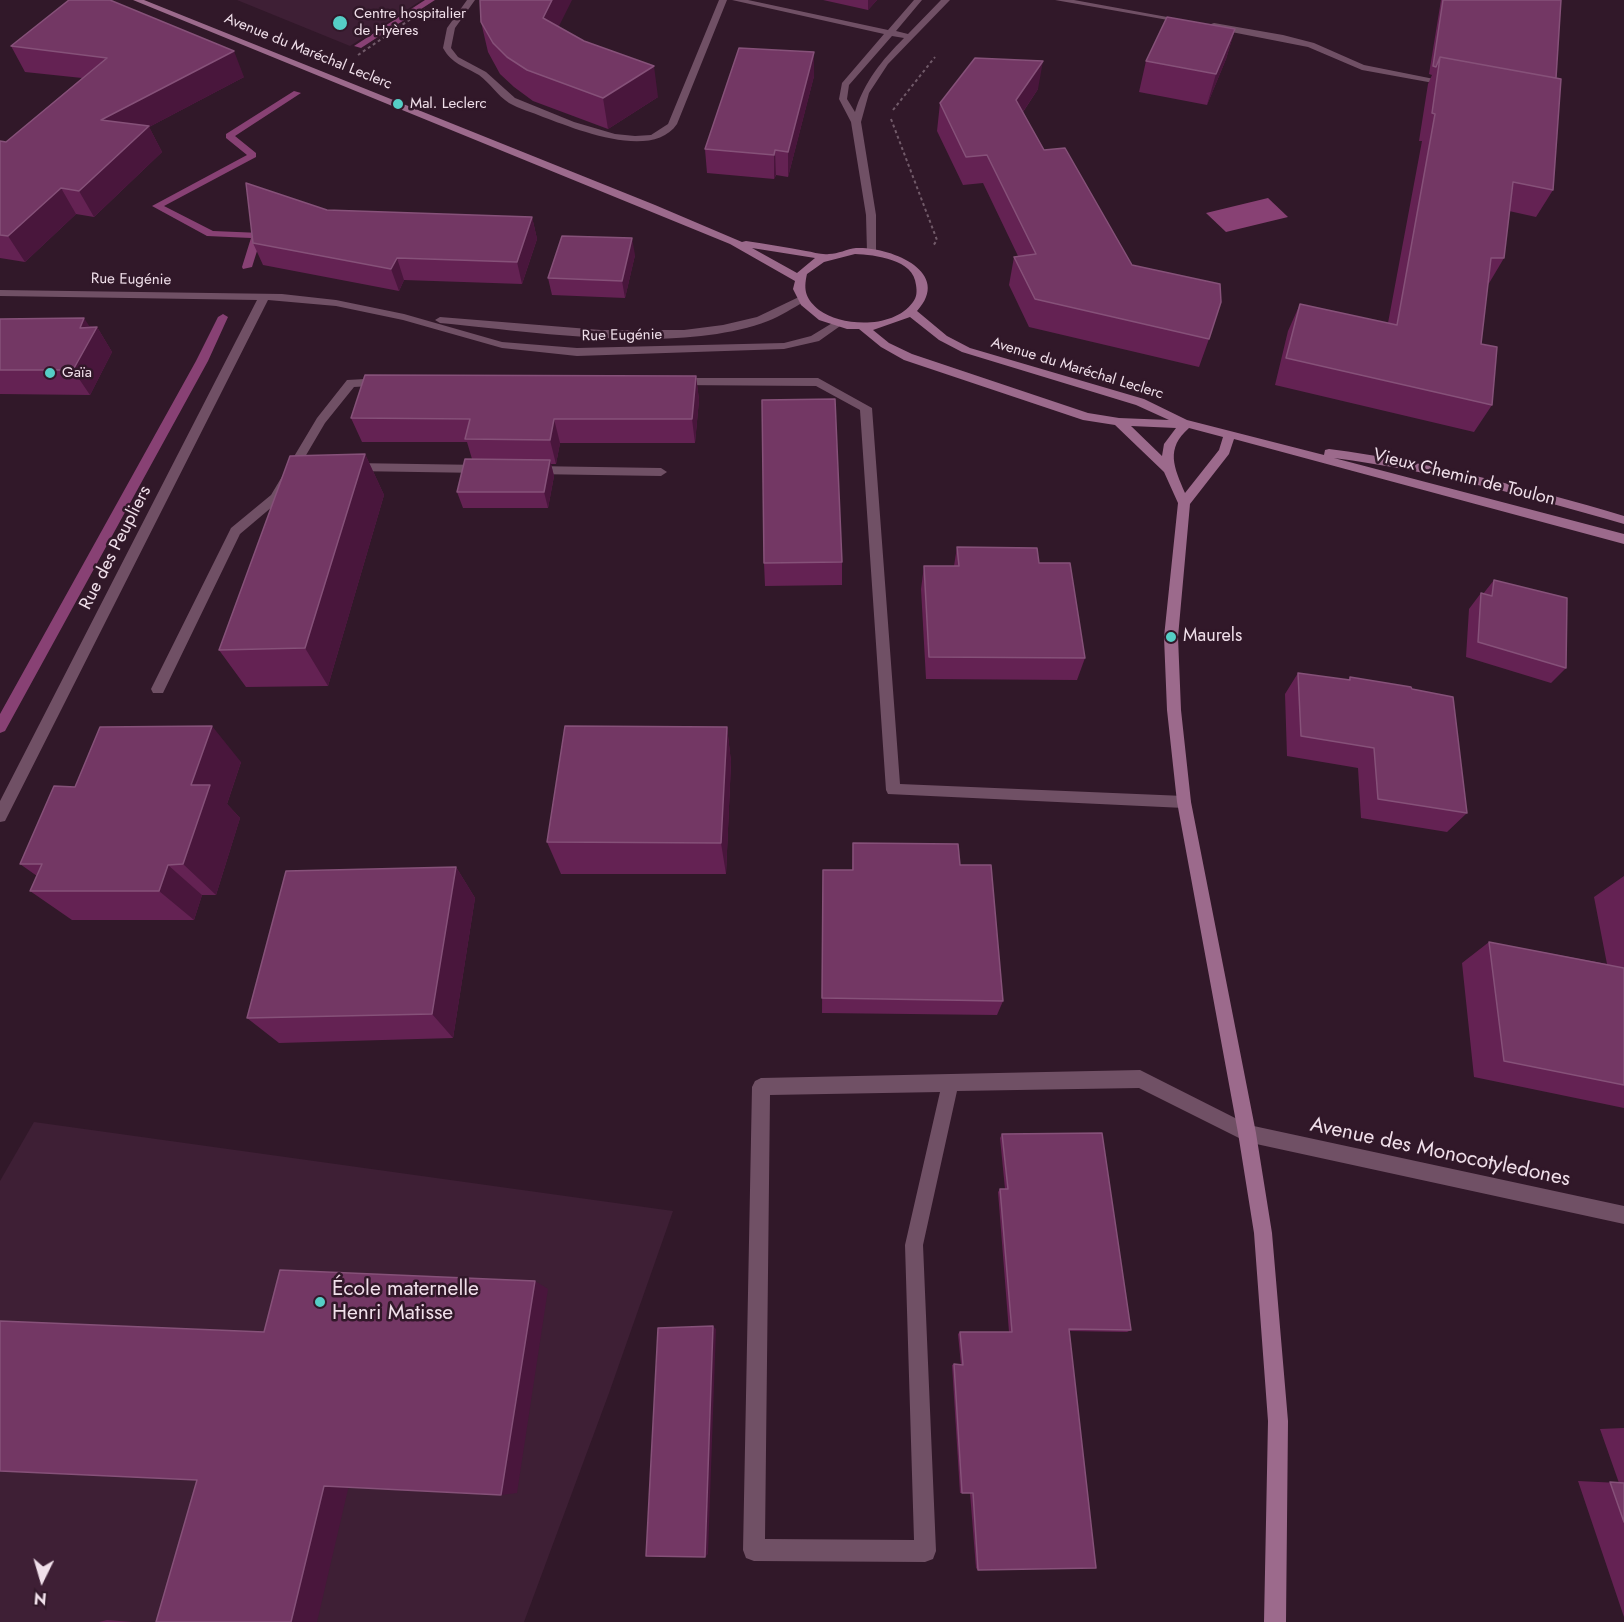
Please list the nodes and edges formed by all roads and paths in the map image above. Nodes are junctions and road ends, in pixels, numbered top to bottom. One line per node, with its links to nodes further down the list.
1 (137, 0): 18 (street, Avenue du Maréchal Leclerc)
2 (471, 0): 3 (street)
3 (723, 0)
4 (736, 0): 12 (street)
5 (918, 0): 12 (street)
6 (946, 0): 13 (street)
7 (1059, 0): 8 (street)
8 (1088, 3): 10 (street)
9 (429, 7): 15 (path)
10 (1191, 22)
11 (1202, 24): 16 (street)
12 (891, 33): 13 (street); 17 (street)
13 (910, 37): 17 (street)
14 (940, 51): 21 (path)
15 (358, 55)
16 (1454, 84)
17 (856, 122): 19 (street)
18 (734, 242): 20 (street, Avenue du Maréchal Leclerc); 22 (street, Avenue du Maréchal Leclerc)
19 (872, 252): 20 (street); 21 (street)
20 (826, 257): 22 (street)
21 (914, 270): 26 (street)
22 (800, 279): 25 (street)
23 (0, 294): 24 (street, Rue Eugénie)
24 (264, 297): 27 (street, Rue Eugénie); 48 (street, Rue des Peupliers)
25 (801, 299): 27 (street, Rue Eugénie); 28 (street)
26 (911, 312): 29 (street); 32 (street, Avenue du Maréchal Leclerc)
27 (404, 317): 28 (street, Rue Eugénie)
28 (838, 324): 29 (street)
29 (862, 326): 33 (street, Avenue du Maréchal Leclerc)
30 (399, 382): 46 (street)
31 (663, 382): 47 (street)
32 (1098, 398): 33 (street); 35 (street, Avenue du Maréchal Leclerc)
33 (1087, 417): 34 (street, Avenue du Maréchal Leclerc)
34 (1119, 422): 35 (street, Avenue du Maréchal Leclerc); 41 (street)
35 (1187, 424): 36 (street, Vieux Chemin de Toulon); 41 (street)
36 (1230, 434): 37 (street, Vieux Chemin de Toulon); 43 (street)
37 (1296, 450): 44 (street, Vieux Chemin de Toulon); 45 (street, Vieux Chemin de Toulon)
38 (341, 467): 39 (street)
39 (495, 469)
40 (518, 470): 42 (street)
41 (1169, 470): 43 (street)
42 (661, 472)
43 (1184, 503): 47 (street)
44 (1624, 520)
45 (1624, 538)
46 (158, 689)
47 (1184, 802): 50 (street)
48 (0, 816)
49 (950, 1084): 49 (street, Avenue des Monocotyledones); 50 (street, Avenue des Monocotyledones)
50 (1246, 1133): 51 (street, Avenue des Monocotyledones); 52 (street)
51 (1624, 1215)
52 (1275, 1622)

